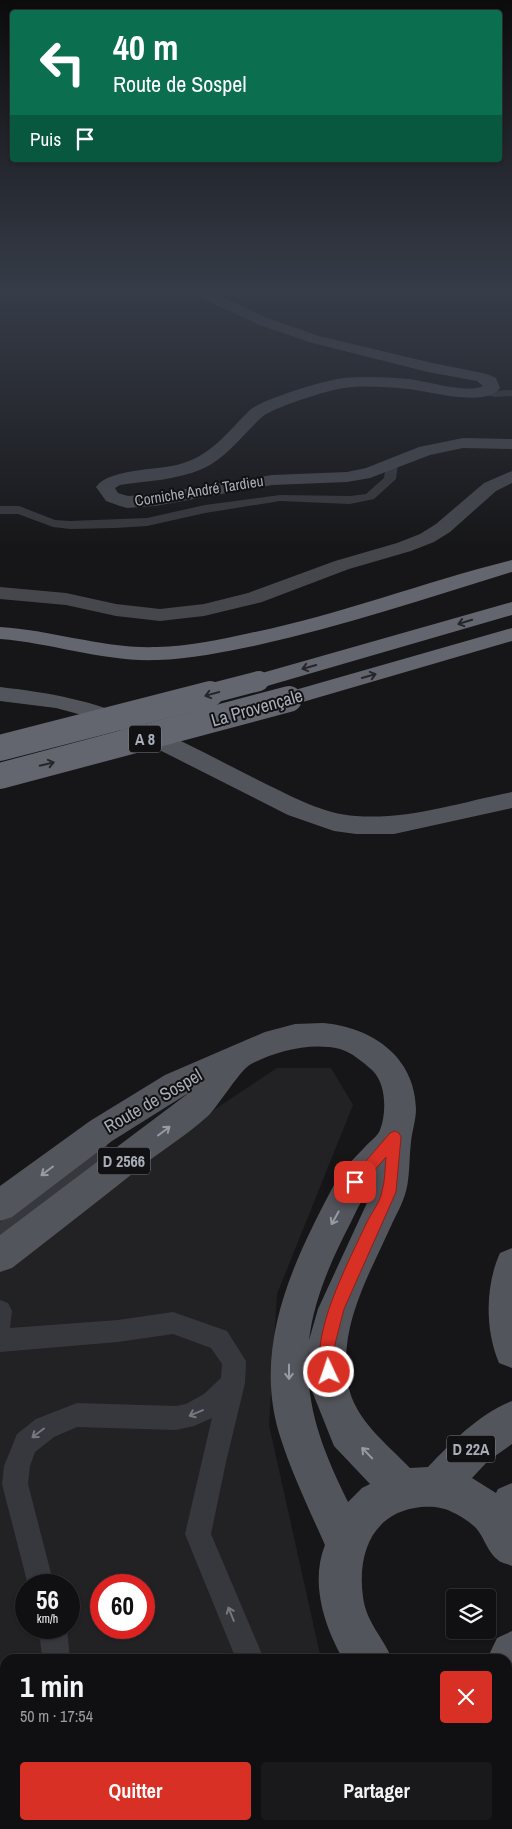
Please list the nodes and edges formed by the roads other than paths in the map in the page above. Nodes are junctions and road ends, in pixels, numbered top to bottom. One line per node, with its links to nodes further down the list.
1 (484, 378): 2 (street)
2 (483, 392): 3 (lane); 5 (street, Corniche André Tardieu)
3 (512, 393)
4 (512, 444): 5 (street, Corniche André Tardieu)
5 (392, 464): 7 (lane)
6 (512, 476): 9 (street)
7 (0, 510)
8 (512, 566): 11 (highway)
9 (0, 592)
10 (512, 608): 14 (highway, La Provençale / A 8, one-way to 14, bridge)
11 (0, 633)
12 (512, 634): 15 (highway, La Provençale / A 8, one-way to 12, bridge)
13 (0, 694): 16 (main road)
14 (0, 748)
15 (0, 776)
16 (512, 800)
17 (238, 1056): 18 (main road, Route de Sospel / D 2566); 19 (main road, Route de Sospel / D 2566); 22 (main road, Route de Sospel / D 2566, one-way to 17)
18 (101, 1131): 20 (main road, Route de Sospel / D 2566, one-way to 20); 21 (lane)
19 (395, 1137): 30 (main road, Route de Sospel / D 2566, one-way to 19); 32 (main road, one-way to 32)
20 (0, 1206)
21 (0, 1235)
22 (0, 1256)
23 (512, 1265): 27 (main road)
24 (0, 1311): 25 (lane)
25 (0, 1323)
26 (0, 1340): 28 (lane)
27 (512, 1350)
28 (233, 1383): 33 (lane, one-way to 33); 36 (lane, one-way to 28)
29 (512, 1420): 30 (main road, D 22A)
30 (419, 1487): 31 (main road); 32 (main road)
31 (510, 1526)
32 (345, 1542): 37 (main road)
33 (39, 1574)
34 (54, 1639): 35 (lane)
35 (56, 1654)
36 (248, 1654)
37 (365, 1654)

